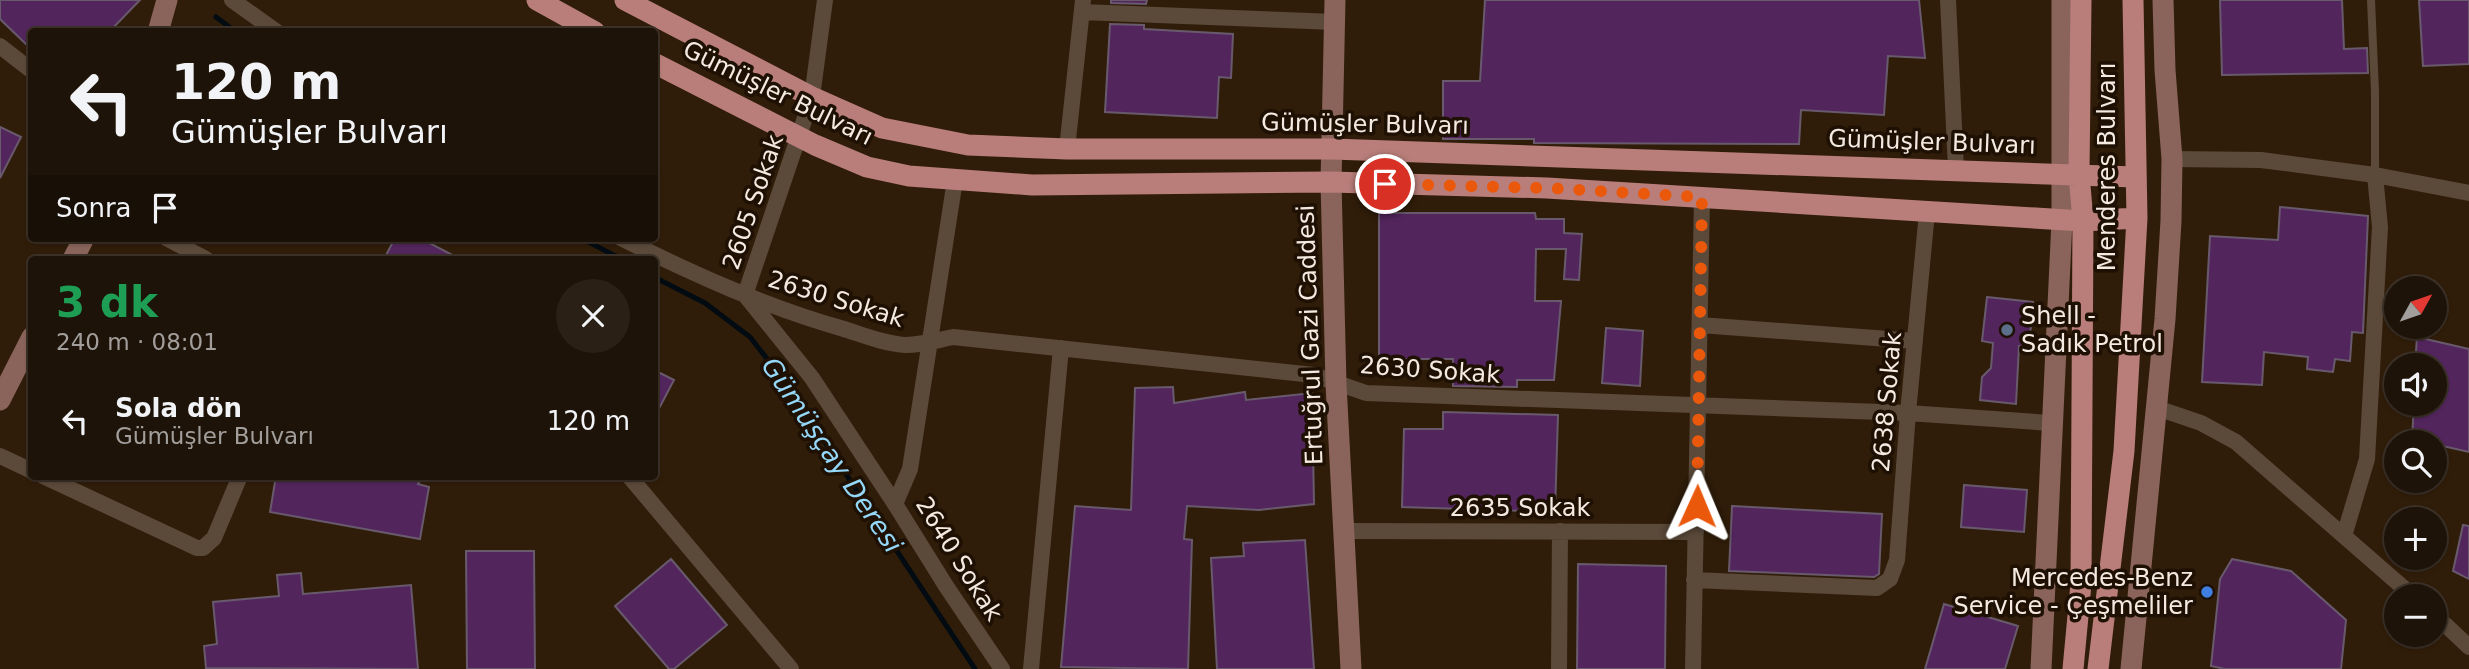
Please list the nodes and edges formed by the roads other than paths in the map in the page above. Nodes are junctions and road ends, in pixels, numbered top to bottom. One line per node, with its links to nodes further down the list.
1 (167, 0): 15 (main road)
2 (232, 0): 16 (street)
3 (537, 0): 17 (main road)
4 (625, 0): 21 (main road, Gümüşler Bulvarı)
5 (825, 0): 21 (street, 2605 Sokak)
6 (1335, 0): 14 (main road, Ertuğrul Gazi Caddesi)
7 (1948, 0): 26 (street)
8 (2062, 0): 27 (main road)
9 (2081, 0): 27 (main road, Menderes Bulvarı)
10 (2133, 0): 29 (main road, Menderes Bulvarı)
11 (2162, 0): 25 (main road)
12 (2371, 0): 28 (lane)
13 (1083, 6): 14 (street); 23 (street)
14 (1335, 22): 24 (main road, Ertuğrul Gazi Caddesi)
15 (159, 28)
16 (271, 28)
17 (588, 28)
18 (0, 46): 20 (street)
19 (658, 65): 22 (main road, Gümüşler Bulvarı)
20 (28, 68)
21 (812, 97): 22 (street, 2605 Sokak); 23 (main road, Gümüşler Bulvarı)
22 (799, 138): 30 (main road, Gümüşler Bulvarı); 42 (street, 2605 Sokak)
23 (1068, 149): 24 (main road, Gümüşler Bulvarı)
24 (1332, 149): 26 (main road, Gümüşler Bulvarı); 31 (main road, Ertuğrul Gazi Caddesi)
25 (2172, 159): 28 (street); 51 (main road)
26 (1956, 169): 27 (main road, Gümüşler Bulvarı)
27 (2070, 173): 29 (main road, Gümüşler Bulvarı); 36 (main road, Menderes Bulvarı)
28 (2375, 176): 32 (street); 63 (street)
29 (2135, 177): 35 (main road, Menderes Bulvarı)
30 (956, 180): 31 (main road, Gümüşler Bulvarı); 45 (street, 2640 Sokak)
31 (1331, 182): 33 (main road, Gümüşler Bulvarı); 48 (main road, Ertuğrul Gazi Caddesi)
32 (2469, 193)
33 (1702, 197): 34 (main road, Gümüşler Bulvarı); 43 (street)
34 (1927, 212): 36 (main road, Gümüşler Bulvarı); 44 (street, 2638 Sokak)
35 (2137, 218): 36 (main road, Gümüşler Bulvarı); 76 (main road, Menderes Bulvarı)
36 (2073, 220): 53 (main road); 75 (main road, Menderes Bulvarı)
37 (174, 242): 39 (street)
38 (629, 242): 40 (street, 2630 Sokak)
39 (200, 256)
40 (658, 256)
41 (658, 256): 42 (street, 2630 Sokak)
42 (745, 295): 45 (street, 2630 Sokak); 59 (street)
43 (1700, 325): 44 (street); 50 (street)
44 (1915, 341): 52 (street, 2638 Sokak)
45 (929, 343): 46 (street, 2630 Sokak); 59 (street, 2640 Sokak)
46 (1060, 348): 48 (street, 2630 Sokak); 70 (street)
47 (28, 351): 49 (main road)
48 (1336, 384): 50 (street, 2630 Sokak); 60 (main road, Ertuğrul Gazi Caddesi)
49 (0, 400)
50 (1699, 404): 52 (street, 2630 Sokak); 62 (street)
51 (2157, 408): 63 (street); 77 (main road)
52 (1908, 413): 53 (street, 2630 Sokak); 64 (street, 2638 Sokak)
53 (2051, 422): 74 (main road)
54 (0, 456): 55 (street)
55 (28, 469)
56 (52, 480): 57 (street)
57 (238, 480)
58 (632, 480): 68 (street)
59 (895, 503): 69 (street, 2640 Sokak)
60 (1344, 531): 61 (street, 2635 Sokak); 71 (main road, Ertuğrul Gazi Caddesi)
61 (1560, 531): 62 (street, 2635 Sokak); 72 (street)
62 (1696, 532): 64 (street)
63 (2344, 536): 65 (street)
64 (1694, 580): 73 (street)
65 (2399, 584)
66 (2447, 626): 67 (street)
67 (2469, 647)
68 (791, 669)
69 (1002, 669)
70 (1031, 669)
71 (1350, 669)
72 (1559, 669)
73 (1693, 669)
74 (2041, 669)
75 (2073, 669)
76 (2098, 669)
77 (2131, 669)

